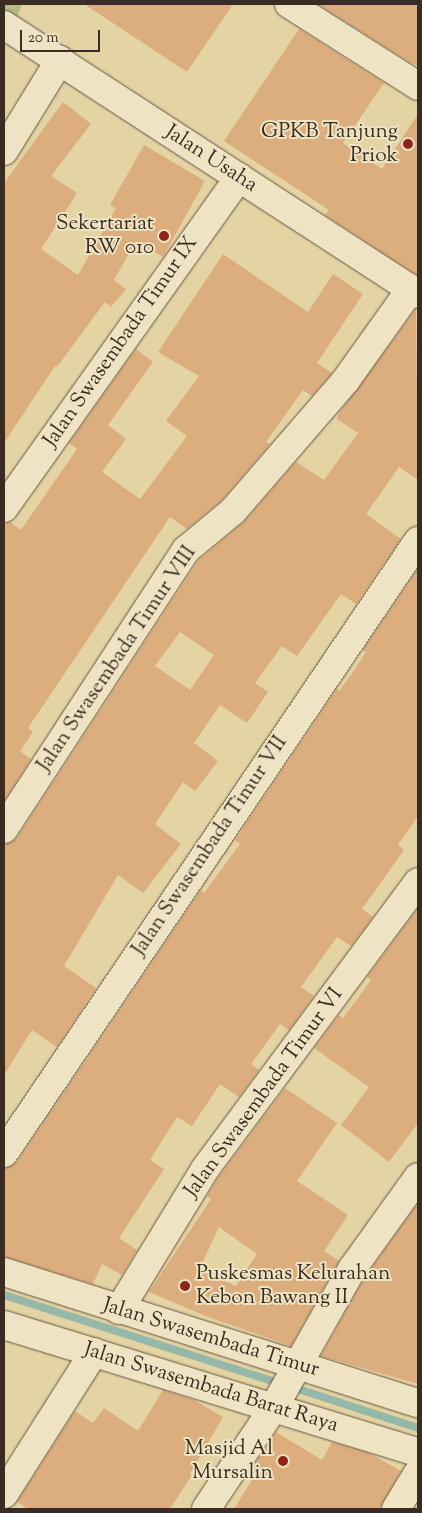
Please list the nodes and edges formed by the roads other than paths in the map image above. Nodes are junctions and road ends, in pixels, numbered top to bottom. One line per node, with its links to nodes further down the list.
1 (289, 4): 4 (street)
2 (4, 25): 3 (street, Jalan Usaha)
3 (60, 60): 5 (street); 6 (street, Jalan Usaha)
4 (418, 86)
5 (4, 152)
6 (239, 177): 7 (street, Jalan Usaha); 8 (street, Jalan Swasembada Timur IX)
7 (415, 291): 10 (street, Jalan Swasembada Timur VIII)
8 (4, 508)
9 (418, 541): 12 (street, Jalan Swasembada Timur VII)
10 (4, 829)
11 (418, 882): 15 (street, Jalan Swasembada Timur VI)
12 (4, 1153)
13 (418, 1177): 18 (street)
14 (4, 1272): 15 (street, Jalan Swasembada Timur)
15 (119, 1310): 18 (street, Jalan Swasembada Timur)
16 (4, 1325): 17 (street, Jalan Swasembada Barat Raya)
17 (94, 1352): 20 (street, Jalan Swasembada Barat Raya); 23 (street)
18 (297, 1366): 19 (street, Jalan Swasembada Timur); 20 (street)
19 (418, 1403)
20 (276, 1405): 21 (street, Jalan Swasembada Barat Raya); 24 (street)
21 (418, 1452)
22 (418, 1473): 25 (street)
23 (4, 1494)
24 (206, 1509)
25 (396, 1509)

